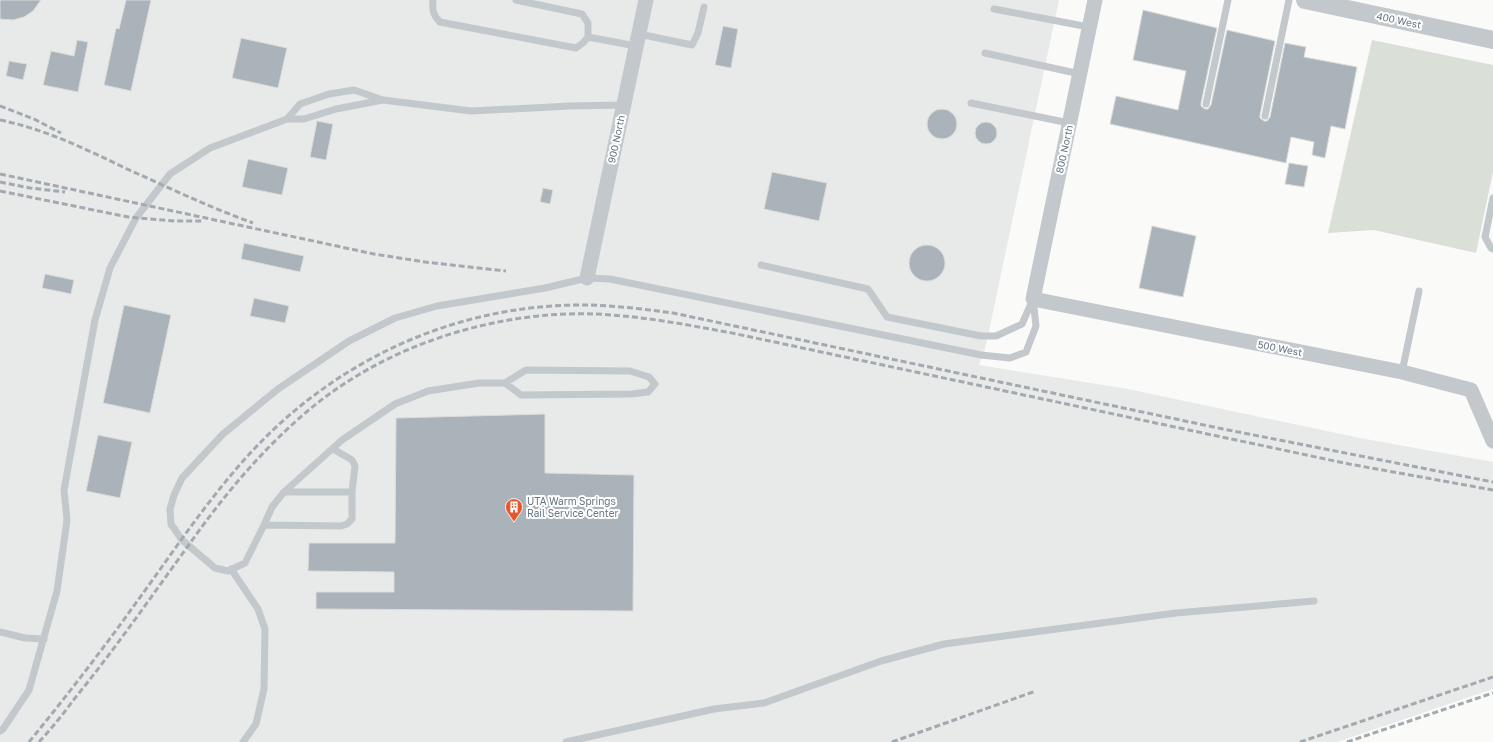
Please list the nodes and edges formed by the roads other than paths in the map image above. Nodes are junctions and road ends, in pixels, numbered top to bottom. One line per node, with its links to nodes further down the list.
1 (433, 0): 11 (lane)
2 (516, 0): 11 (lane)
3 (646, 0): 12 (street, 900 North)
4 (1095, 0): 10 (street, 800 North)
5 (1228, 0): 18 (lane)
6 (1289, 0): 20 (lane)
7 (1314, 1): 13 (street, 400 West)
8 (704, 7): 12 (lane)
9 (994, 9): 10 (lane)
10 (1089, 27): 15 (street, 800 North)
11 (588, 37): 12 (lane)
12 (637, 40): 19 (street, 900 North)
13 (1493, 40)
14 (985, 53): 15 (lane)
15 (1080, 74): 22 (street, 800 North)
16 (383, 100): 19 (lane); 21 (lane); 21 (lane)
17 (971, 103): 22 (lane)
18 (1206, 104)
19 (623, 105): 26 (street, 900 North)
20 (1265, 116)
21 (287, 119): 39 (lane)
22 (1069, 123): 28 (street, 800 North)
23 (1493, 198): 24 (lane)
24 (1493, 249)
25 (761, 264): 28 (lane)
26 (587, 278): 28 (lane); 36 (lane)
27 (1419, 291): 29 (lane)
28 (1033, 299): 29 (street, 500 West)
29 (1402, 372): 31 (street, 500 West)
30 (505, 383): 30 (lane); 32 (lane)
31 (1493, 441)
32 (333, 449): 33 (lane); 34 (lane)
33 (284, 492): 34 (lane); 35 (lane)
34 (352, 492): 35 (lane)
35 (264, 525): 36 (lane)
36 (231, 569): 41 (lane)
37 (1314, 601): 42 (lane)
38 (0, 632): 39 (lane)
39 (44, 639): 40 (lane)
40 (0, 731)
41 (243, 742)
42 (566, 742)

